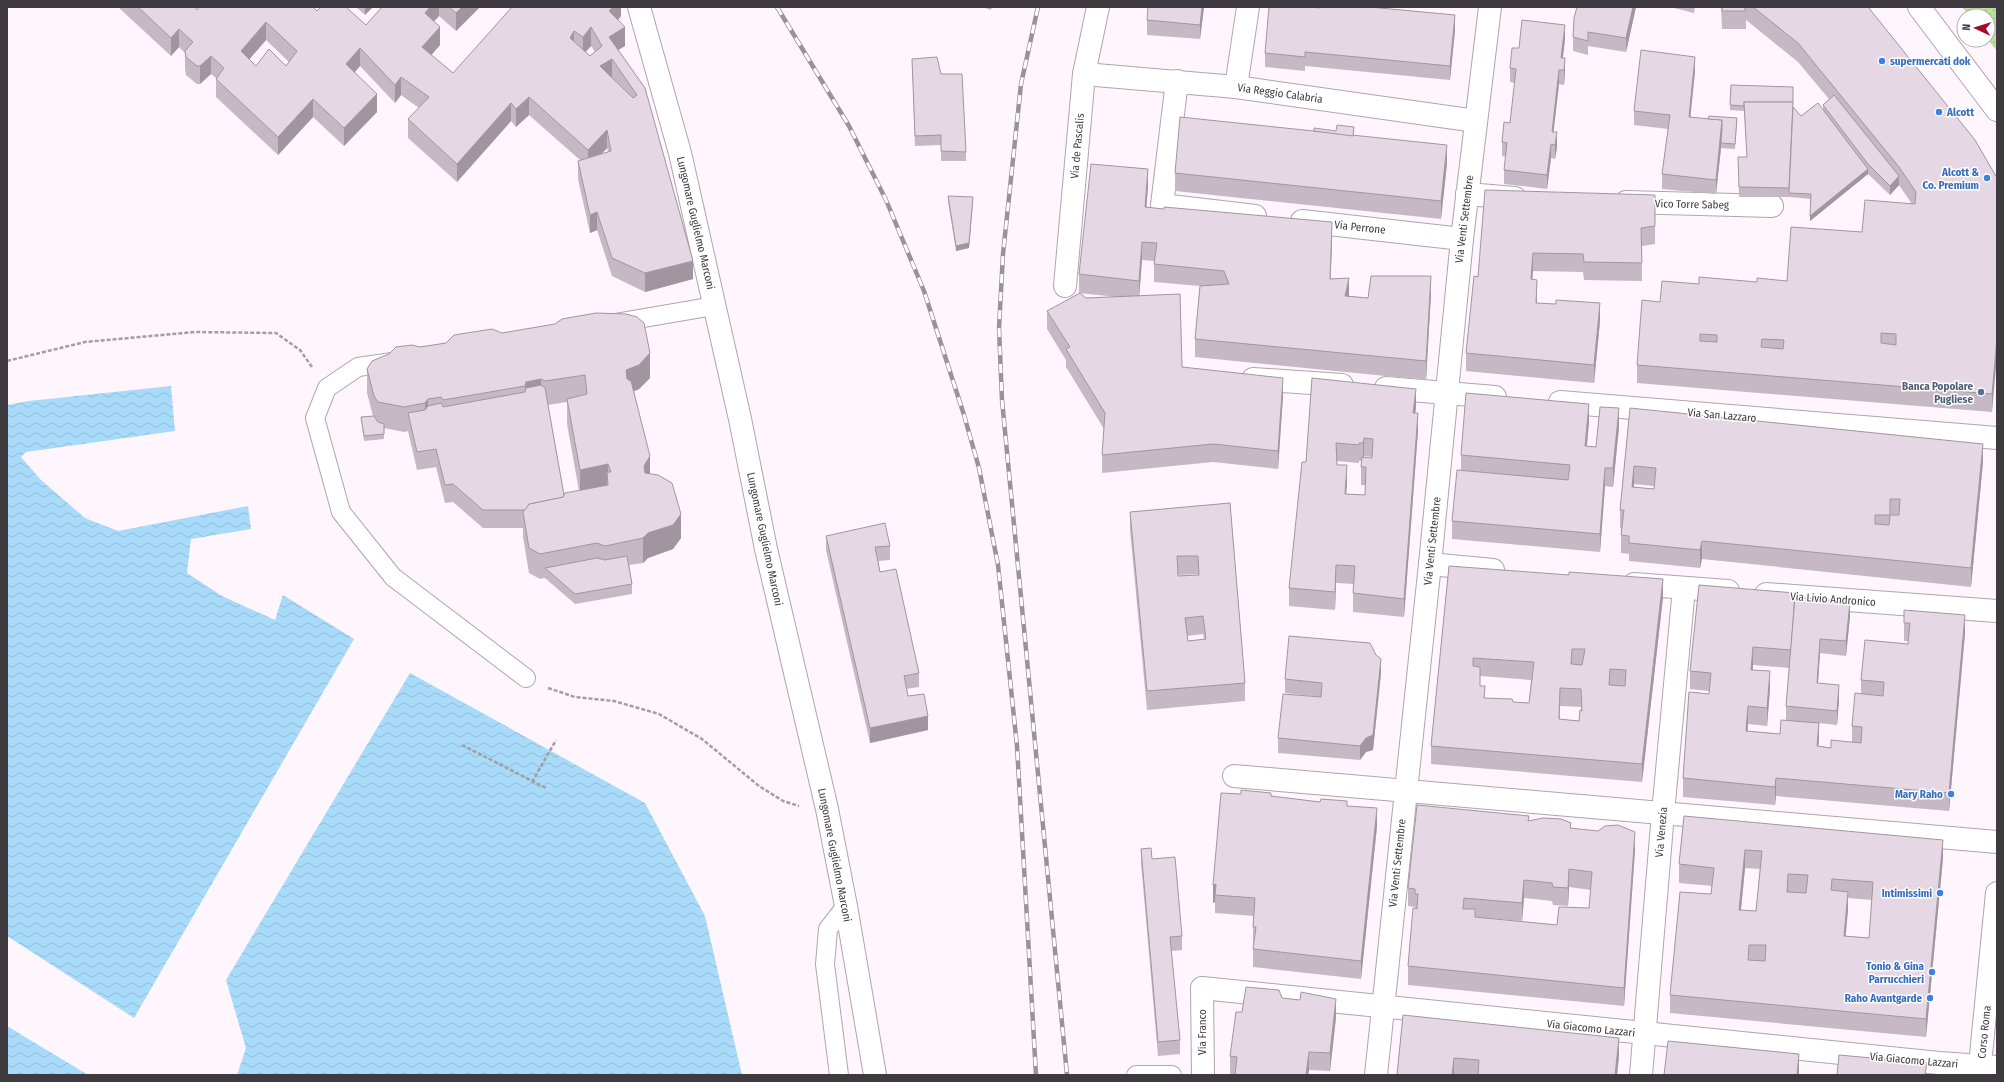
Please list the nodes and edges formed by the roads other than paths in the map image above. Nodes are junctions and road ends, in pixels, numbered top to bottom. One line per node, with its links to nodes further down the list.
1 (639, 7): 17 (street, Lungomare Guglielmo Marconi)
2 (1098, 7): 6 (street, Via de Pascalis)
3 (1248, 7): 8 (street)
4 (1490, 7): 10 (street, Via Venti Settembre)
5 (1919, 7): 9 (street)
6 (1084, 74): 7 (street, Via Reggio Calabria); 16 (street, Via de Pascalis)
7 (1177, 81): 8 (street, Via Reggio Calabria); 15 (street, Via Perrone)
8 (1236, 87): 10 (street, Via Reggio Calabria)
9 (1997, 110)
10 (1476, 121): 11 (street, Via Venti Settembre)
11 (1467, 194): 12 (street); 15 (street, Via Venti Settembre)
12 (1535, 200)
13 (1606, 202): 14 (street, Vico Torre Sabeg)
14 (1772, 206)
15 (1462, 239): 21 (street, Via Venti Settembre)
16 (1065, 286)
17 (714, 306): 18 (lane); 36 (street, Lungomare Guglielmo Marconi)
18 (598, 326)
19 (405, 360): 30 (lane)
20 (1236, 377): 21 (street)
21 (1446, 393): 22 (street); 25 (street, Via Venti Settembre)
22 (1517, 398)
23 (1541, 400): 24 (street, Via San Lazzaro)
24 (1997, 438)
25 (1430, 564): 26 (street); 32 (street, Via Venti Settembre)
26 (1510, 572)
27 (1613, 582): 28 (street, Via Livio Andronico)
28 (1684, 588): 29 (street, Via Livio Andronico); 33 (street, Via Venezia)
29 (1997, 611)
30 (526, 678)
31 (1234, 776): 32 (street)
32 (1405, 790): 33 (street); 38 (street, Via Venti Settembre)
33 (1663, 813): 34 (street); 39 (street, Via Venezia)
34 (1997, 842)
35 (1997, 892): 40 (street, Corso Roma)
36 (846, 906): 42 (lane); 43 (street, Lungomare Guglielmo Marconi)
37 (1202, 988): 38 (street, Via Giacomo Lazzari); 45 (street, Via Franco)
38 (1382, 1007): 39 (street, Via Giacomo Lazzari); 46 (street, Via Venti Settembre)
39 (1644, 1033): 40 (street, Via Giacomo Lazzari); 47 (street, Via Venezia)
40 (1986, 1069)
41 (1172, 1074): 44 (lane)
42 (839, 1075)
43 (875, 1075)
44 (1136, 1075)
45 (1203, 1075)
46 (1376, 1075)
47 (1641, 1075)

